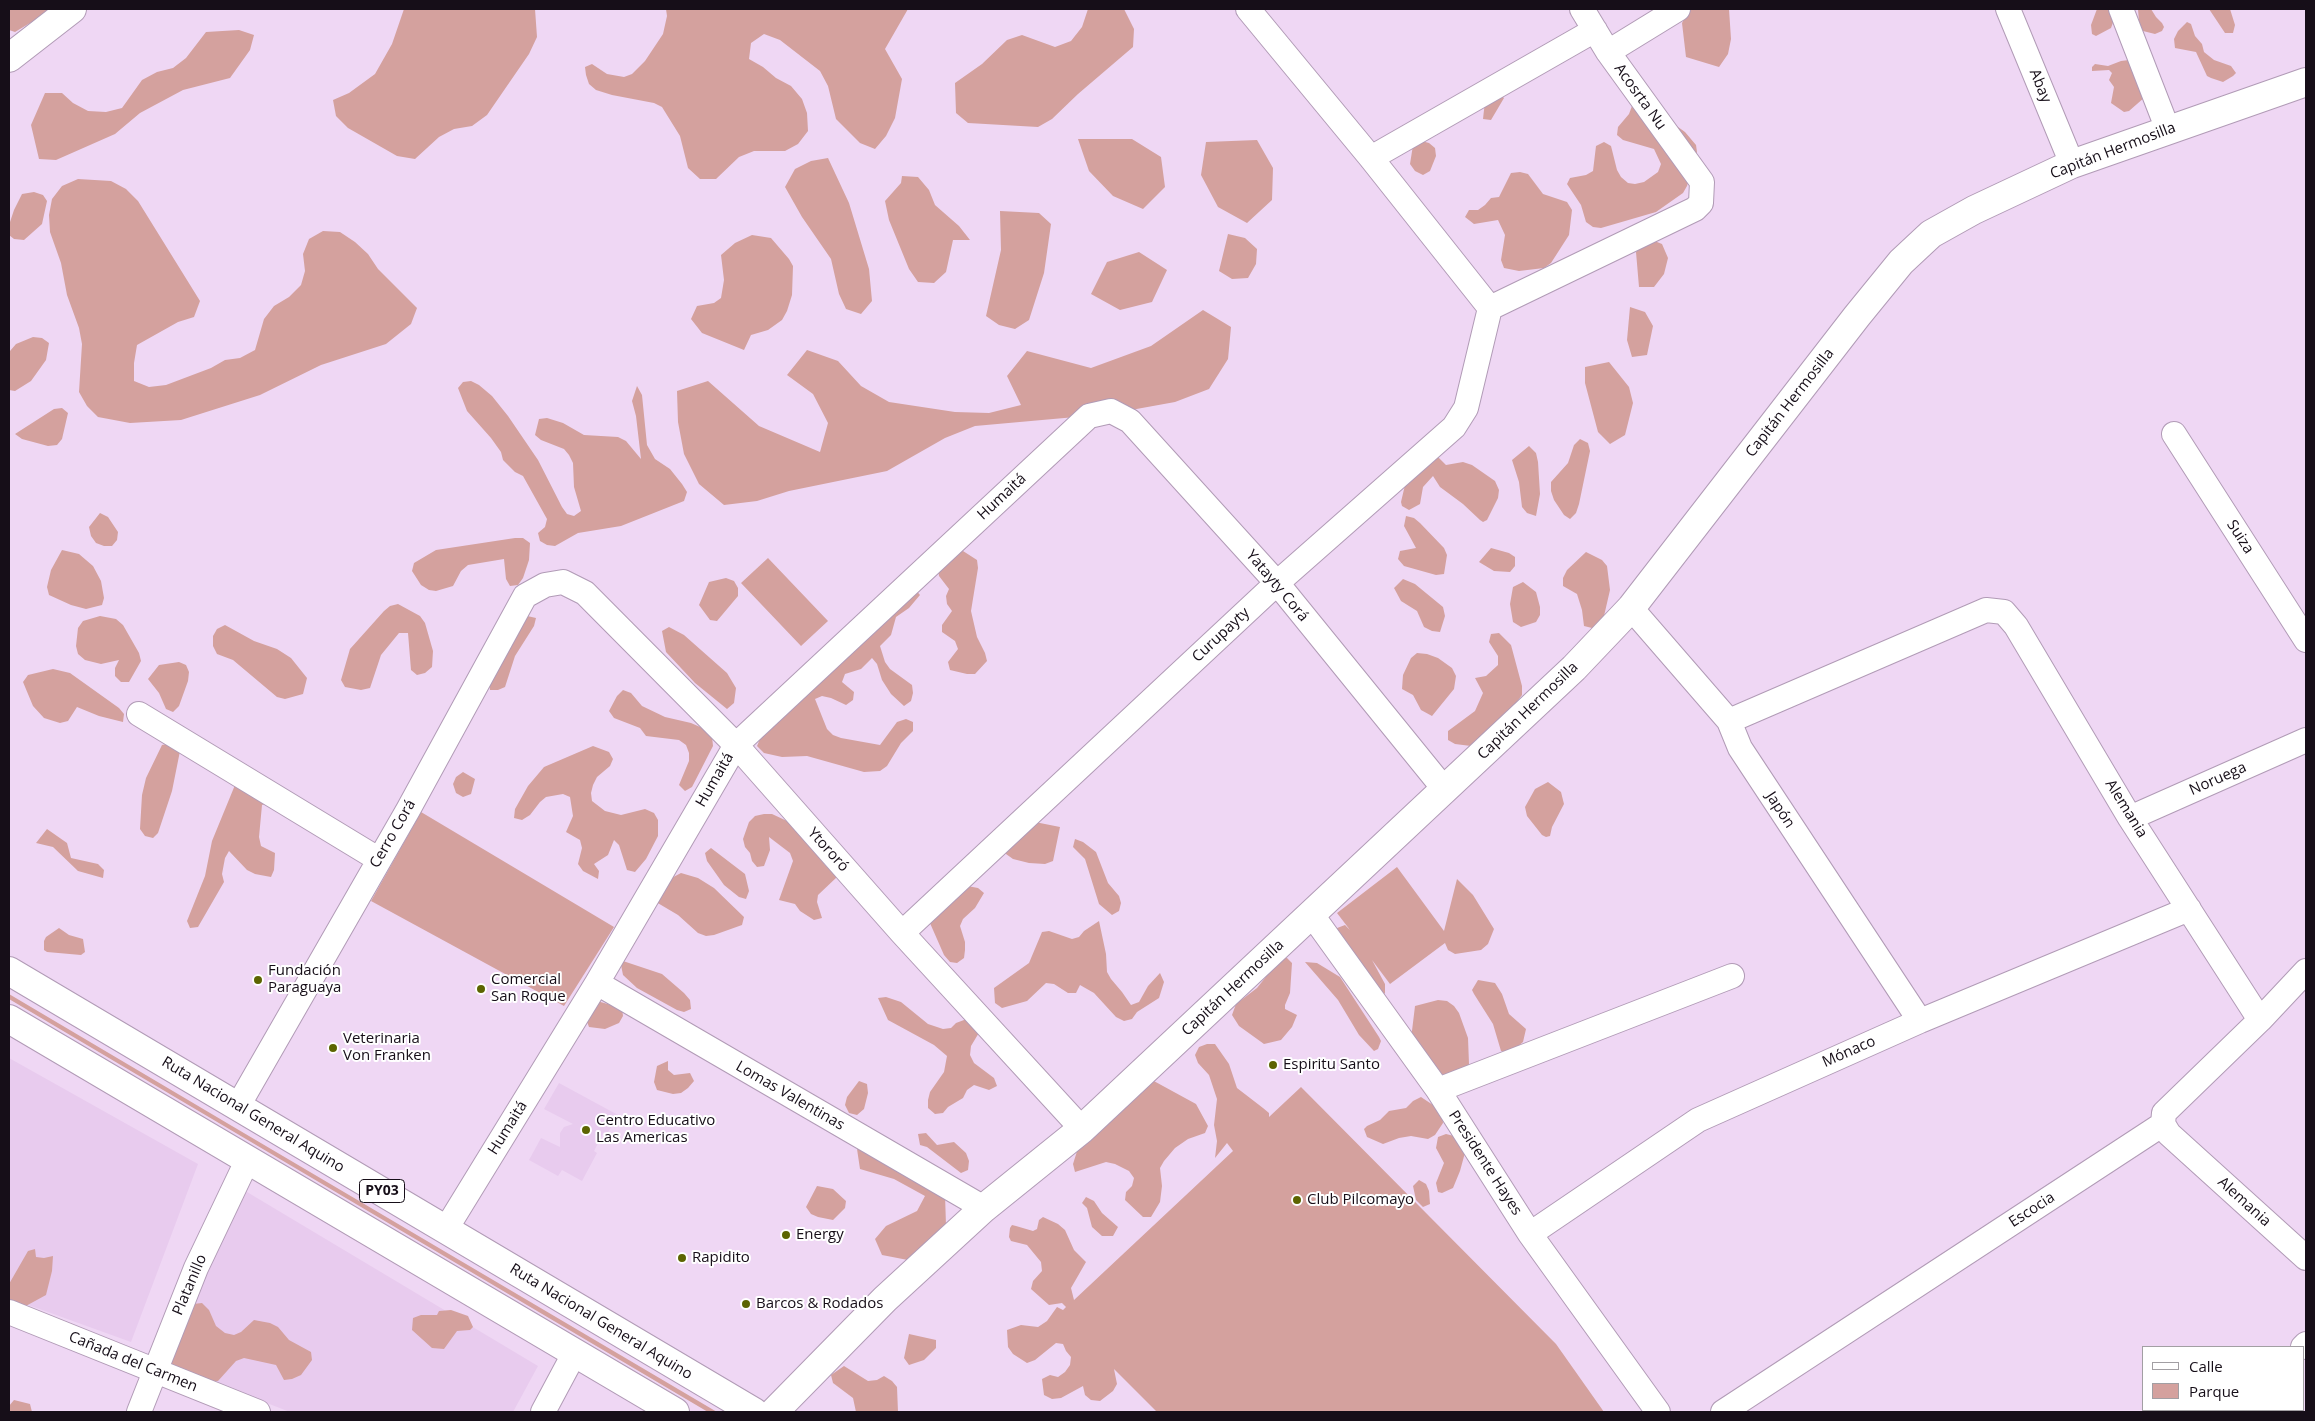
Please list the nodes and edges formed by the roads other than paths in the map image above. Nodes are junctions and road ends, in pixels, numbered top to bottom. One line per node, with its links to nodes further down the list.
1 (72, 9): 9 (main road)
2 (1248, 9): 12 (street)
3 (1582, 9): 7 (street, Acosrta Nu)
4 (1678, 9): 8 (street)
5 (2008, 9): 13 (street, Abay)
6 (2121, 9): 11 (street)
7 (1595, 30): 8 (street, Acosrta Nu); 12 (street)
8 (1608, 52): 14 (street, Acosrta Nu)
9 (9, 58)
10 (2306, 82): 11 (main road, Capitán Hermosilla)
11 (2168, 130): 13 (main road, Capitán Hermosilla)
12 (1371, 158): 14 (street)
13 (2072, 164): 19 (main road, Capitán Hermosilla)
14 (1490, 308): 18 (street, Curupayty)
15 (1090, 416): 18 (street, Yatayty Corá); 24 (street, Humaitá)
16 (2174, 434): 20 (street, Suiza)
17 (563, 582): 24 (street, Ytororó); 27 (street, Cerro Corá)
18 (1277, 583): 25 (street, Yatayty Corá); 30 (street, Curupayty)
19 (1632, 608): 22 (street, Japón); 25 (main road, Capitán Hermosilla)
20 (2306, 640)
21 (139, 714): 27 (street)
22 (1729, 721): 26 (street, Alemania); 37 (street, Japón)
23 (2306, 740): 26 (street, Noruega)
24 (736, 745): 30 (street, Ytororó); 34 (street, Humaitá)
25 (1445, 790): 29 (main road, Capitán Hermosilla)
26 (2130, 818): 28 (street, Alemania)
27 (378, 859): 39 (street, Cerro Corá)
28 (2189, 909): 36 (street, Alemania); 37 (street, Mónaco)
29 (1312, 914): 38 (street, Presidente Hayes); 41 (main road, Capitán Hermosilla)
30 (902, 933): 41 (street, Ytororó)
31 (9, 971): 39 (main road, Ruta Nacional General Aquino / PY03)
32 (2306, 971): 36 (street, Escocia)
33 (1732, 976): 38 (street)
34 (597, 983): 43 (street, Lomas Valentinas); 44 (street, Humaitá)
35 (9, 1019): 42 (main road, PY03)
36 (2260, 1020): 40 (street, Escocia)
37 (1920, 1021): 45 (street, Mónaco)
38 (1438, 1090): 45 (street, Presidente Hayes)
39 (238, 1106): 44 (main road, Ruta Nacional General Aquino / PY03)
40 (2163, 1124): 46 (street, Alemania); 57 (street, Escocia)
41 (1082, 1129): 43 (main road, Capitán Hermosilla)
42 (247, 1161): 48 (main road, PY03); 49 (street, Platanillo)
43 (984, 1208): 55 (main road, Capitán Hermosilla)
44 (446, 1229): 54 (main road, Ruta Nacional General Aquino / PY03)
45 (1530, 1234): 56 (street, Presidente Hayes)
46 (2306, 1258)
47 (9, 1312): 49 (street, Cañada del Carmen)
48 (574, 1354): 52 (street); 53 (main road, PY03)
49 (155, 1370): 50 (street, Platanillo); 51 (street, Cañada del Carmen)
50 (139, 1412)
51 (258, 1412)
52 (543, 1412)
53 (675, 1412)
54 (754, 1412)
55 (774, 1412)
56 (1658, 1412)
57 (1723, 1412)

